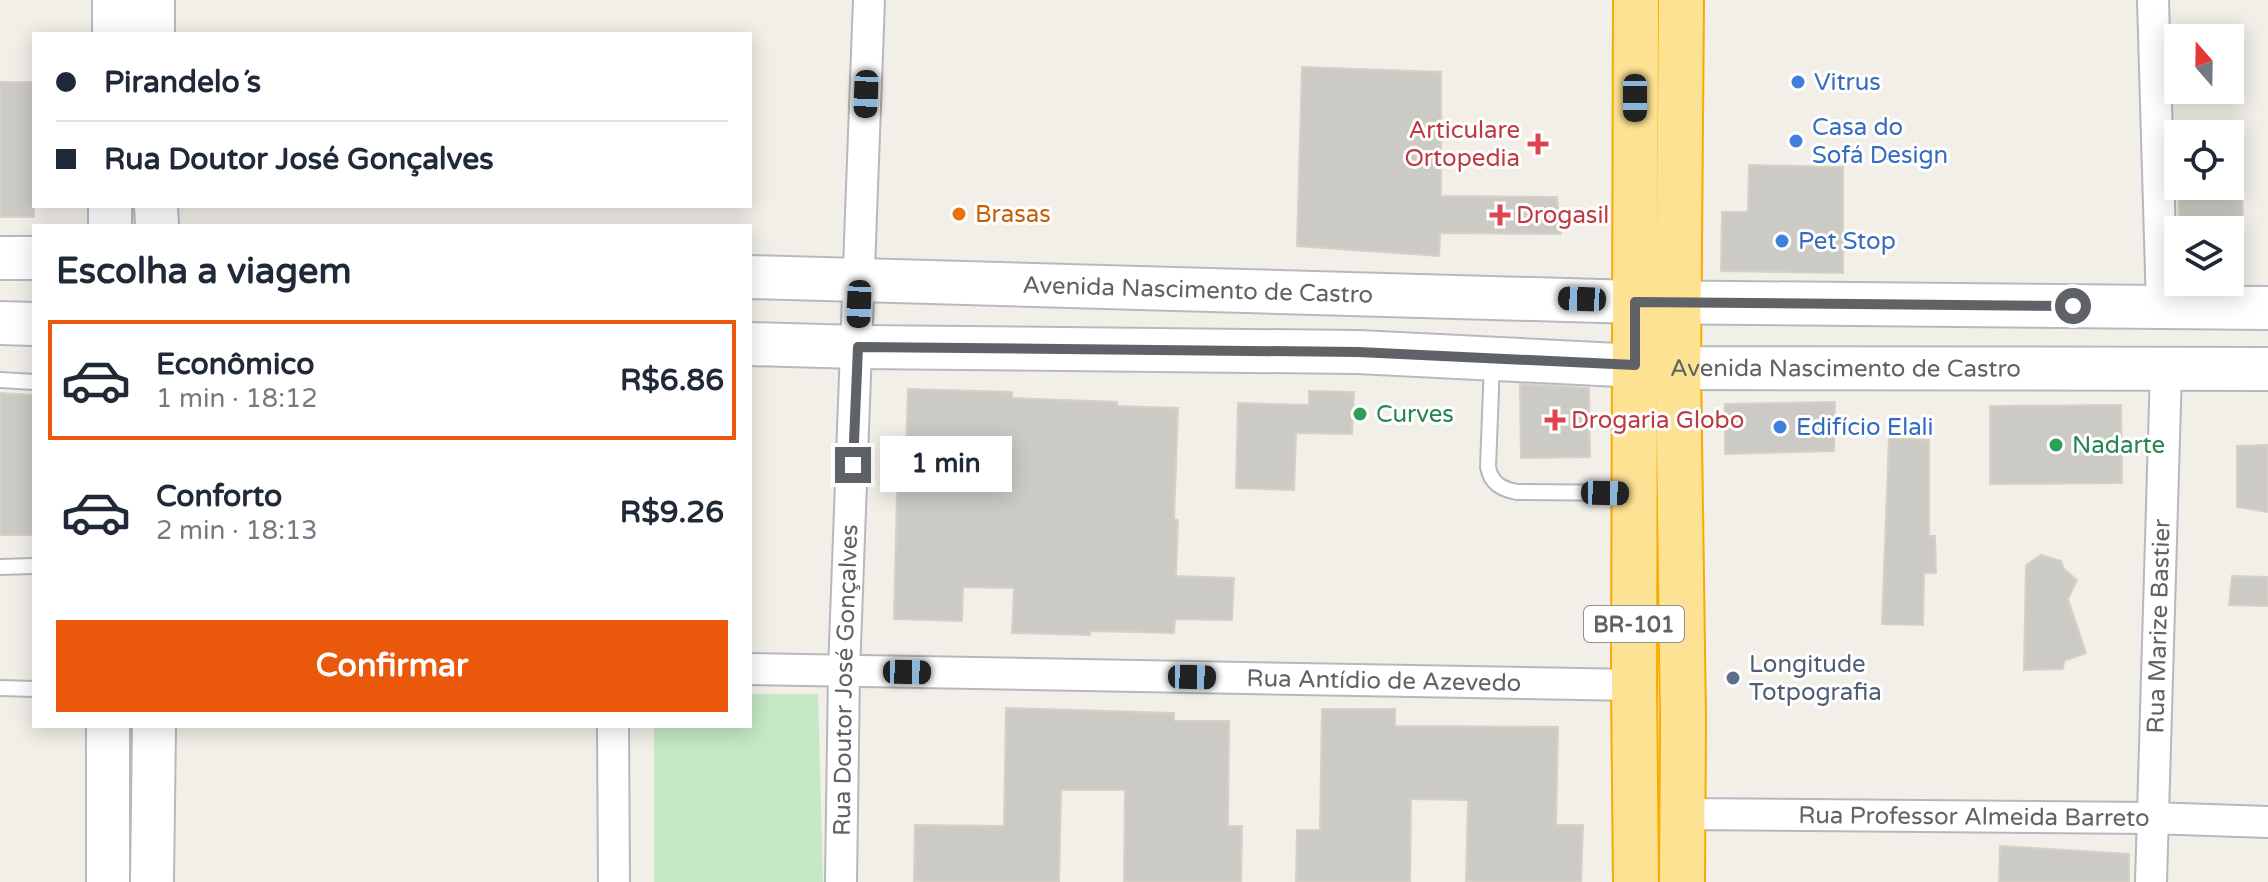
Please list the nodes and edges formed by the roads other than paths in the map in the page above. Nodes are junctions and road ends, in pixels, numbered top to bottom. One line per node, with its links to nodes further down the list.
1 (114, 0): 7 (main road)
2 (153, 0): 8 (main road)
3 (869, 0): 12 (street, Rua Doutor José Gonçalves)
4 (1636, 0): 14 (highway, BR-101)
5 (1681, 0): 15 (highway, BR-101)
6 (2153, 0): 16 (street)
7 (114, 32)
8 (153, 32)
9 (0, 258): 10 (main road)
10 (32, 258)
11 (752, 277): 12 (main road, Avenida Nascimento de Castro)
12 (860, 282): 13 (main road, Avenida Nascimento de Castro); 21 (street, Rua Doutor José Gonçalves)
13 (1307, 292): 14 (main road, Avenida Nascimento de Castro); 22 (main road)
14 (1635, 302): 15 (main road, Avenida Nascimento de Castro); 24 (highway, BR-101)
15 (1679, 302): 16 (main road, Avenida Nascimento de Castro); 25 (highway, BR-101)
16 (2162, 307): 17 (main road, Avenida Nascimento de Castro)
17 (2268, 308)
18 (0, 323): 19 (main road)
19 (32, 324)
20 (752, 344): 21 (main road, Avenida Nascimento de Castro)
21 (858, 347): 22 (main road, Avenida Nascimento de Castro); 34 (street, Rua Doutor José Gonçalves)
22 (1358, 352): 23 (main road, Avenida Nascimento de Castro)
23 (1492, 358): 24 (main road, Avenida Nascimento de Castro); 30 (lane)
24 (1635, 365): 25 (main road, Avenida Nascimento de Castro); 30 (highway, BR-101)
25 (1678, 368): 26 (main road, Avenida Nascimento de Castro); 41 (highway, BR-101)
26 (2166, 369): 27 (main road, Avenida Nascimento de Castro); 42 (street, Rua Marize Bastier)
27 (2268, 369)
28 (0, 380): 29 (lane)
29 (32, 382)
30 (1635, 493): 35 (highway, BR-101)
31 (32, 566): 32 (lane)
32 (0, 567)
33 (752, 669): 34 (street, Rua Antídio de Azevedo)
34 (844, 671): 35 (street, Rua Antídio de Azevedo); 47 (street, Rua Doutor José Gonçalves)
35 (1634, 685): 48 (highway, BR-101)
36 (0, 688): 37 (lane)
37 (32, 689)
38 (108, 728): 44 (main road)
39 (154, 728): 45 (main road)
40 (613, 728): 46 (street)
41 (1682, 814): 42 (street, Rua Professor Almeida Barreto); 49 (highway, BR-101)
42 (2151, 818): 43 (street, Rua Professor Almeida Barreto); 50 (street, Rua Marize Bastier)
43 (2268, 822)
44 (108, 882)
45 (152, 882)
46 (614, 882)
47 (841, 882)
48 (1636, 882)
49 (1682, 882)
50 (2151, 882)

